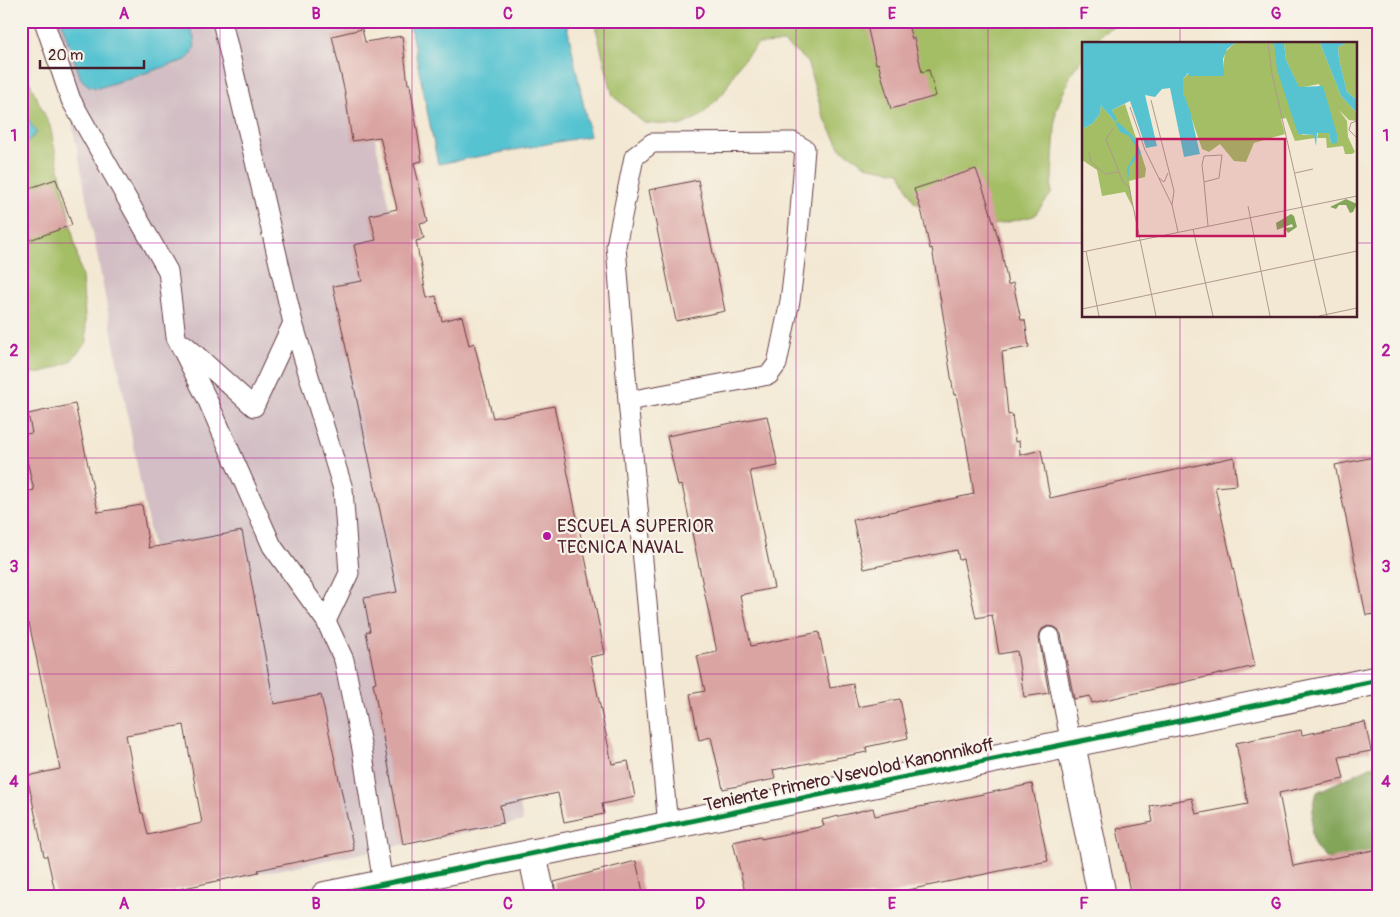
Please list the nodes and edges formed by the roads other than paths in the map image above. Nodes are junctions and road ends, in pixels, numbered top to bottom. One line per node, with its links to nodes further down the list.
1 (44, 21): 4 (lane)
2 (222, 21): 3 (lane)
3 (293, 323): 4 (lane); 6 (lane)
4 (176, 337): 6 (lane)
5 (628, 401): 5 (lane); 10 (lane)
6 (326, 621): 12 (lane)
7 (1050, 637): 9 (lane)
8 (1379, 680): 9 (street, Teniente Primero Vsevolod Kanonnikoff)
9 (1071, 744): 10 (street, Teniente Primero Vsevolod Kanonnikoff); 15 (street)
10 (668, 826): 11 (street, Teniente Primero Vsevolod Kanonnikoff)
11 (532, 853): 12 (street, Teniente Primero Vsevolod Kanonnikoff); 14 (street)
12 (383, 884): 13 (street, Teniente Primero Vsevolod Kanonnikoff)
13 (325, 896)
14 (541, 896)
15 (1102, 896)

